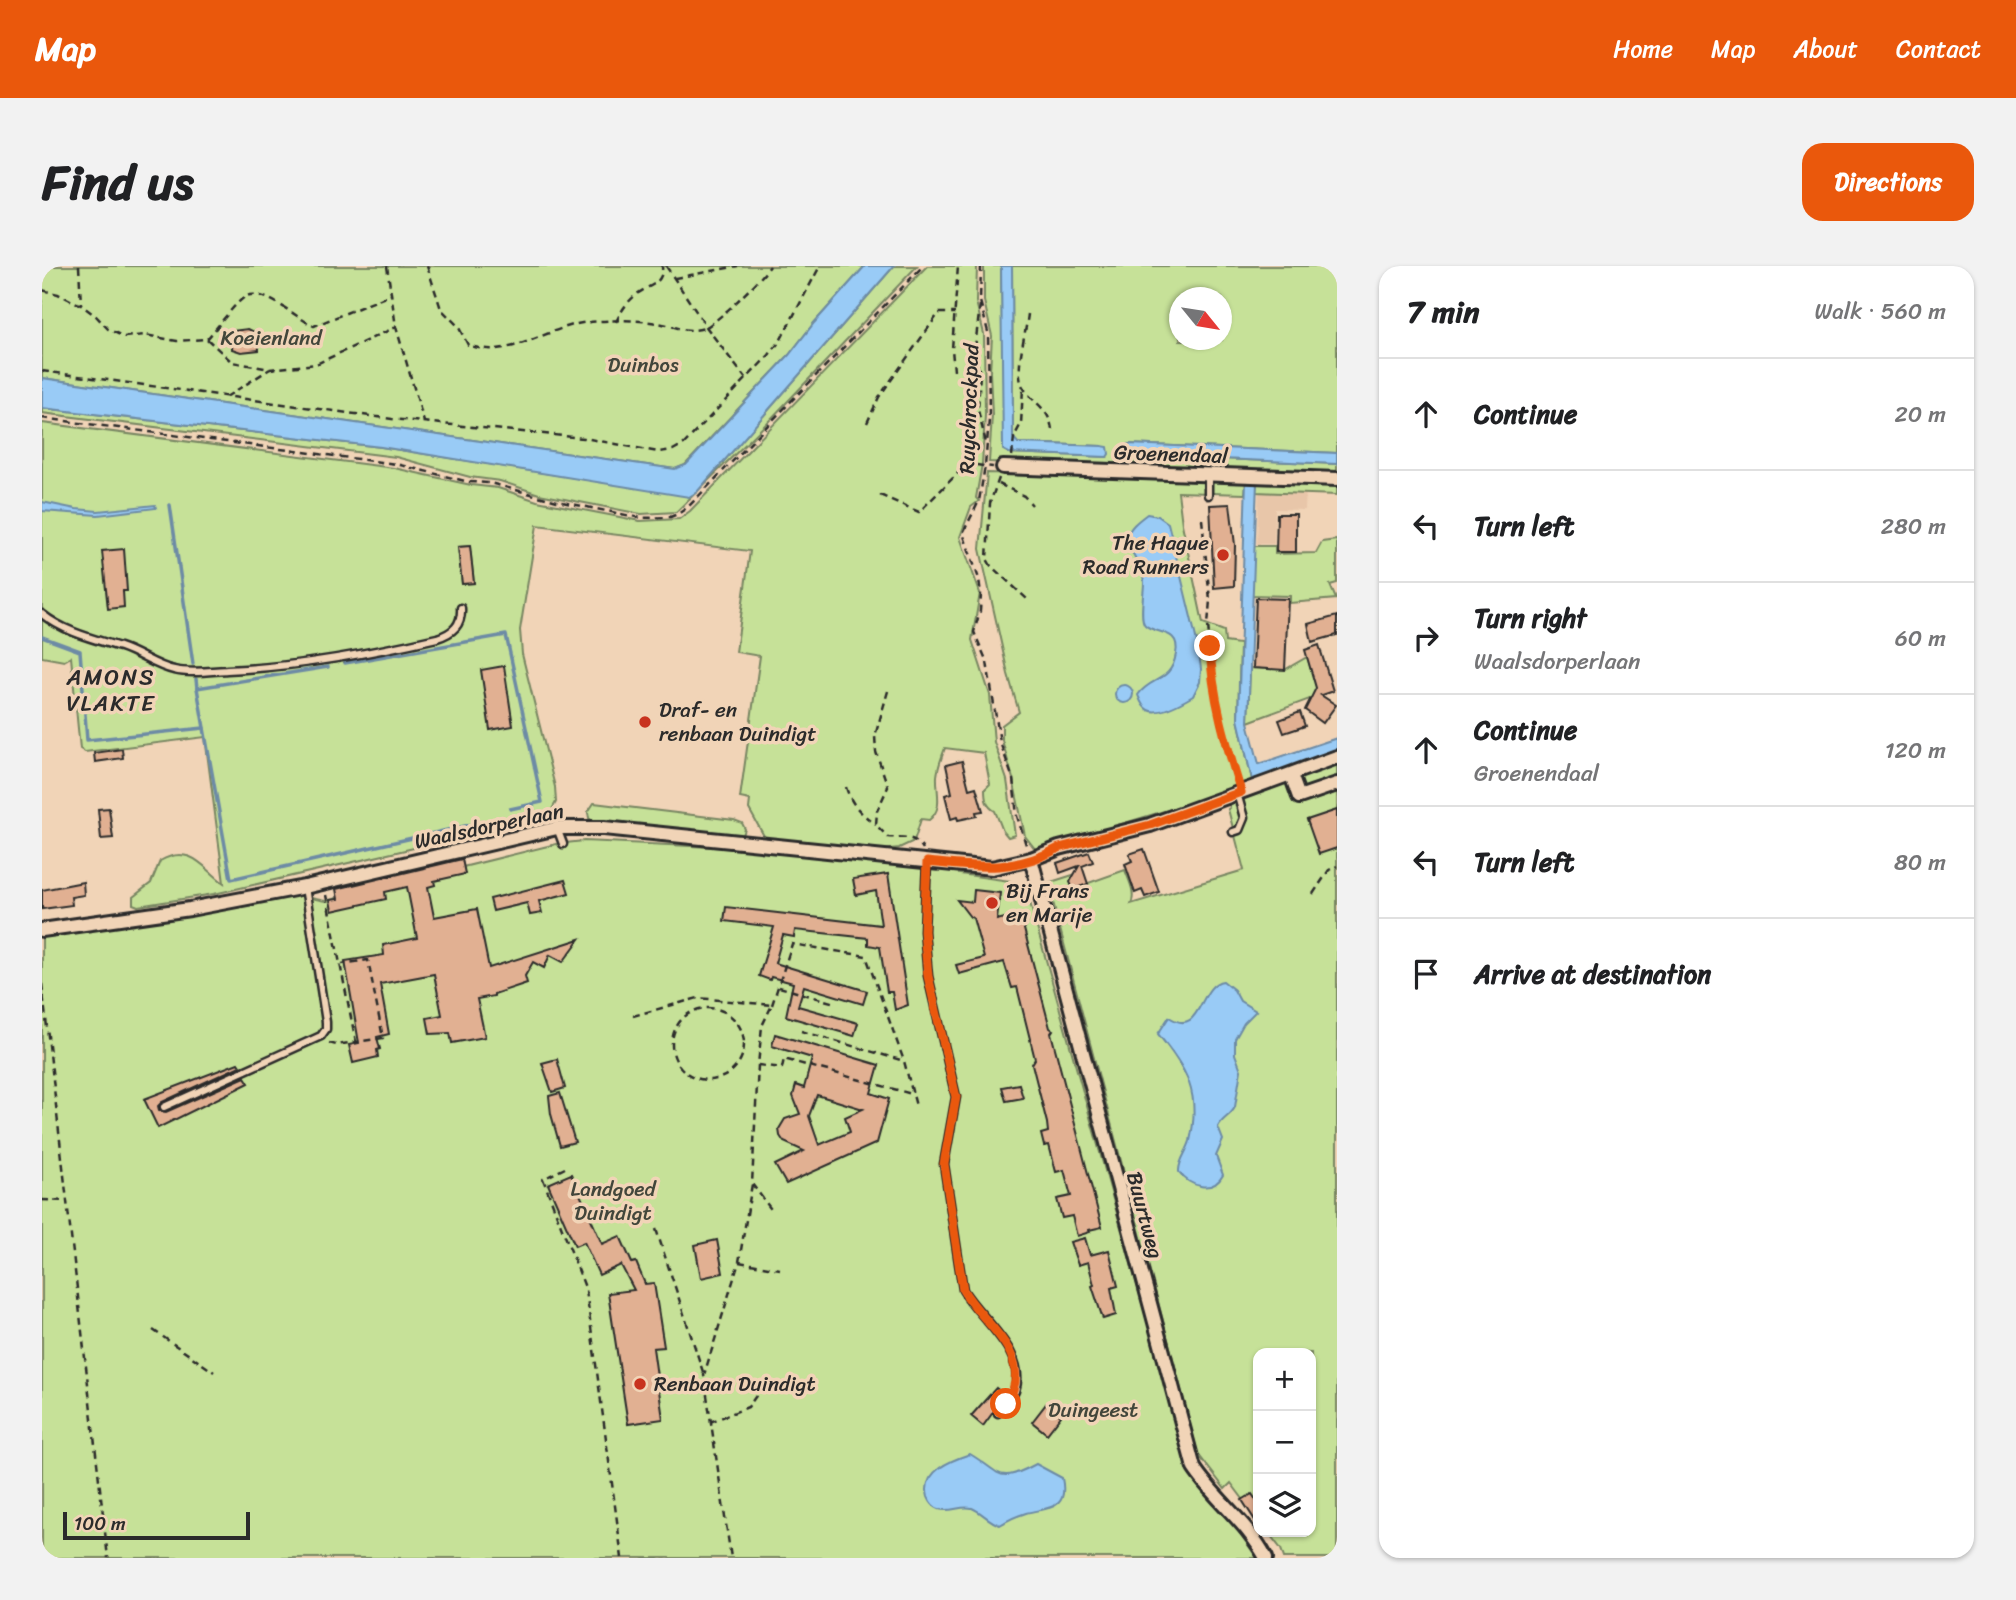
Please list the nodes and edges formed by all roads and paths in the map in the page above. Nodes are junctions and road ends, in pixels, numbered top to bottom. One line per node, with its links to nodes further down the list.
1 (79, 266): 15 (path)
2 (387, 266): 13 (path)
3 (427, 266): 18 (path)
4 (664, 266): 11 (path); 18 (path)
5 (738, 266): 11 (path)
6 (770, 266): 20 (path)
7 (820, 266): 25 (path)
8 (923, 266): 28 (path)
9 (958, 266): 16 (path)
10 (981, 266): 14 (path, Ruychrockpad)
11 (675, 278): 20 (path)
12 (42, 290): 15 (path)
13 (390, 295): 19 (path); 21 (path)
14 (981, 302): 32 (path, Ruychrockpad); 32 (path)
15 (81, 305): 21 (path)
16 (955, 313): 24 (path); 30 (path)
17 (1028, 314): 26 (path)
18 (616, 322): 20 (path)
19 (396, 327): 22 (path); 29 (path)
20 (707, 328): 25 (path)
21 (207, 339): 22 (path)
22 (270, 369): 27 (path)
23 (42, 371): 27 (path)
24 (954, 372)
25 (746, 379): 29 (path)
26 (1023, 388): 31 (path); 33 (path)
27 (226, 397): 29 (path)
28 (42, 418)
29 (424, 422)
30 (867, 423)
31 (1052, 430)
32 (987, 447): 34 (path, Ruychrockpad)
33 (1012, 456)
34 (985, 466): 39 (path); 55 (path, Ruychrockpad)
35 (1001, 470): 36 (street, Groenendaal); 38 (path)
36 (1208, 474): 37 (street, Groenendaal); 40 (lane)
37 (1337, 479)
38 (999, 484): 41 (path); 43 (path)
39 (880, 495)
40 (1208, 495)
41 (1032, 505)
42 (1202, 519): 51 (path)
43 (1027, 599)
44 (461, 608): 45 (lane)
45 (42, 614)
46 (888, 691): 52 (path)
47 (1337, 757): 48 (street)
48 (1292, 775): 49 (street); 51 (street)
49 (1337, 784)
50 (846, 787): 52 (path)
51 (1239, 792): 54 (lane); 57 (street)
52 (876, 825): 58 (path)
53 (557, 828): 56 (lane); 58 (street, Waalsdorperlaan); 60 (street, Waalsdorperlaan)
54 (1233, 832)
55 (1022, 834)
56 (563, 844)
57 (1031, 859): 58 (street, Waalsdorperlaan); 96 (street, Buurtweg)
58 (925, 862): 91 (lane)
59 (1337, 866): 62 (path)
60 (323, 882): 61 (street, Waalsdorperlaan); 64 (path)
61 (305, 887): 63 (street, Waalsdorperlaan); 72 (lane)
62 (1312, 894)
63 (42, 930)
64 (342, 964): 73 (path); 73 (path)
65 (42, 984): 82 (path)
66 (779, 988): 67 (path); 68 (path); 74 (path)
67 (835, 1003)
68 (772, 1005): 70 (path); 75 (path)
69 (708, 1008): 69 (path)
70 (633, 1016)
71 (801, 1031): 74 (path)
72 (321, 1036): 73 (path); 78 (lane)
73 (356, 1042)
74 (904, 1061): 76 (path)
75 (758, 1065): 76 (path); 80 (path)
76 (912, 1094): 77 (path)
77 (916, 1106)
78 (164, 1107)
79 (565, 1168): 94 (path)
80 (752, 1184): 83 (path); 85 (path)
81 (42, 1200): 82 (path)
82 (66, 1201): 93 (path)
83 (773, 1212)
84 (656, 1229): 89 (path)
85 (739, 1262): 86 (path); 89 (path)
86 (780, 1269)
87 (153, 1330): 88 (path)
88 (214, 1372)
89 (704, 1374): 92 (path)
90 (765, 1383): 92 (path)
91 (998, 1413)
92 (710, 1422): 95 (path)
93 (108, 1558)
94 (622, 1558)
95 (731, 1558)
96 (1266, 1558)

